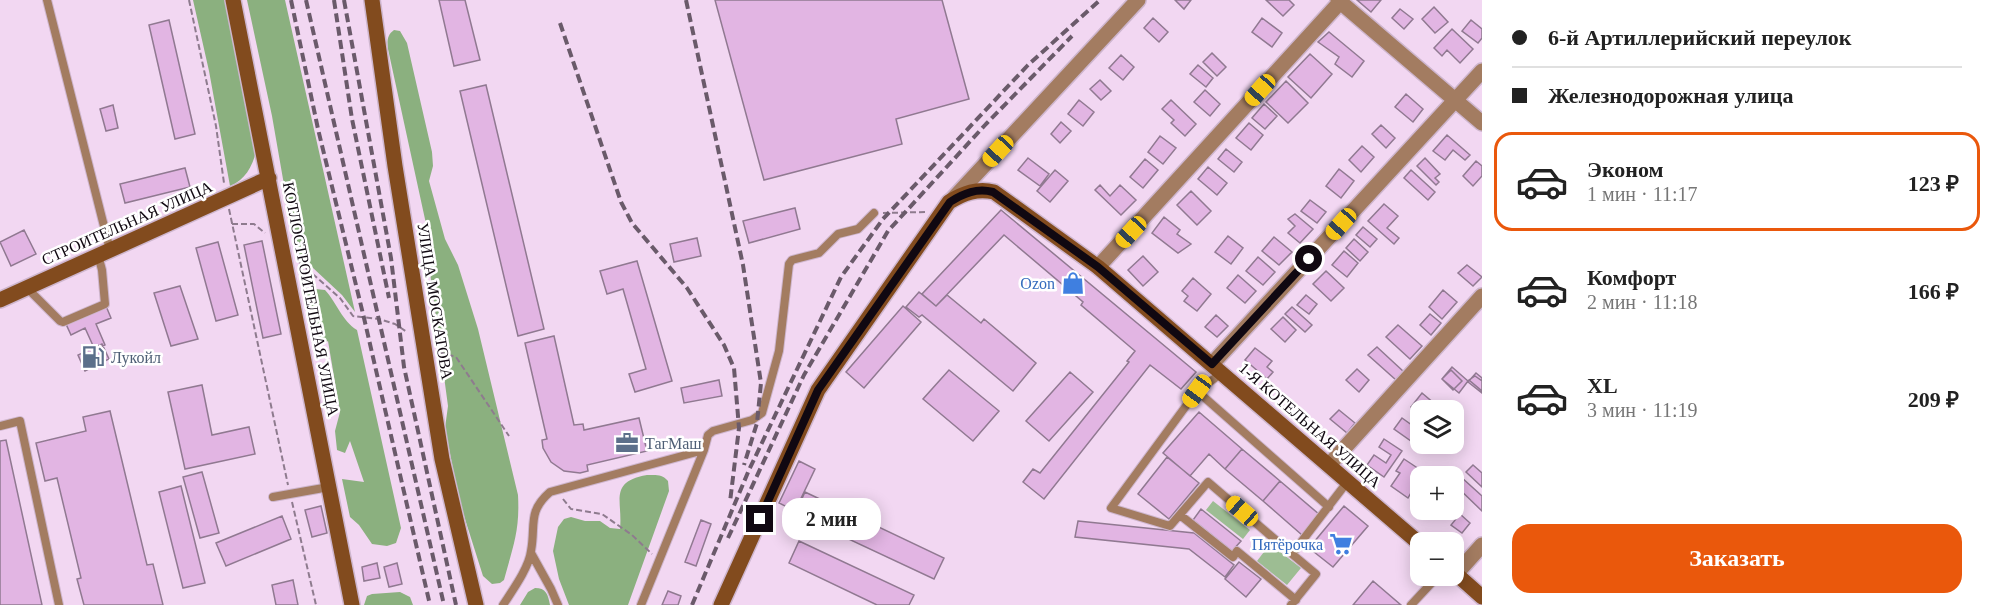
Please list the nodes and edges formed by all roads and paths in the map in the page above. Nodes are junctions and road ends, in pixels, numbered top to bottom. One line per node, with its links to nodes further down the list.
1 (46, 0): 15 (lane)
2 (189, 0): 11 (path)
3 (233, 0): 10 (street, КОТЛОСТРОИТЕЛЬНАЯ УЛИЦА)
4 (372, 0): 22 (street, УЛИЦА МОСКАТОВА)
5 (1138, 0): 12 (street)
6 (1340, 1): 8 (street); 16 (street)
7 (1482, 71): 8 (street)
8 (1455, 100): 9 (street); 23 (street)
9 (1482, 123)
10 (269, 178): 11 (street, СТРОИТЕЛЬНАЯ УЛИЦА); 30 (street, КОТЛОСТРОИТЕЛЬНАЯ УЛИЦА)
11 (226, 197): 15 (street, СТРОИТЕЛЬНАЯ УЛИЦА); 32 (path)
12 (950, 202): 16 (street, 1-Я КОТЕЛЬНАЯ УЛИЦА); 53 (street)
13 (934, 211): 14 (path)
14 (874, 213): 27 (lane)
15 (104, 252): 17 (street, СТРОИТЕЛЬНАЯ УЛИЦА); 17 (lane)
16 (1098, 267): 23 (street, 1-Я КОТЕЛЬНАЯ УЛИЦА)
17 (27, 288): 19 (street, СТРОИТЕЛЬНАЯ УЛИЦА)
18 (1482, 296): 28 (street)
19 (0, 300)
20 (353, 316): 21 (path)
21 (408, 333)
22 (424, 348): 26 (path); 49 (street, УЛИЦА МОСКАТОВА)
23 (1217, 369): 24 (lane); 28 (street, 1-Я КОТЕЛЬНАЯ УЛИЦА)
24 (1197, 391): 34 (lane); 35 (lane)
25 (0, 426): 46 (lane)
26 (509, 436)
27 (704, 450): 31 (lane); 40 (lane)
28 (1329, 465): 29 (street, 1-Я КОТЕЛЬНАЯ УЛИЦА)
29 (1348, 482): 34 (lane); 36 (street, 1-Я КОТЕЛЬНАЯ УЛИЦА)
30 (329, 487): 32 (lane); 48 (street, КОТЛОСТРОИТЕЛЬНАЯ УЛИЦА)
31 (556, 490): 38 (lane); 40 (path)
32 (290, 494): 33 (lane); 47 (path)
33 (273, 497)
34 (1329, 507): 39 (lane)
35 (1180, 515): 39 (lane); 45 (lane)
36 (1410, 535)
37 (1482, 545): 41 (street)
38 (531, 553): 50 (lane); 51 (lane)
39 (1292, 554): 45 (lane)
40 (659, 561): 52 (lane)
41 (1464, 564)
42 (1464, 581): 44 (street)
43 (1429, 586): 54 (lane)
44 (1482, 597)
45 (1294, 602)
46 (59, 605)
47 (316, 605)
48 (352, 605)
49 (476, 605)
50 (503, 605)
51 (558, 605)
52 (641, 605)
53 (721, 605)
54 (1411, 605)

